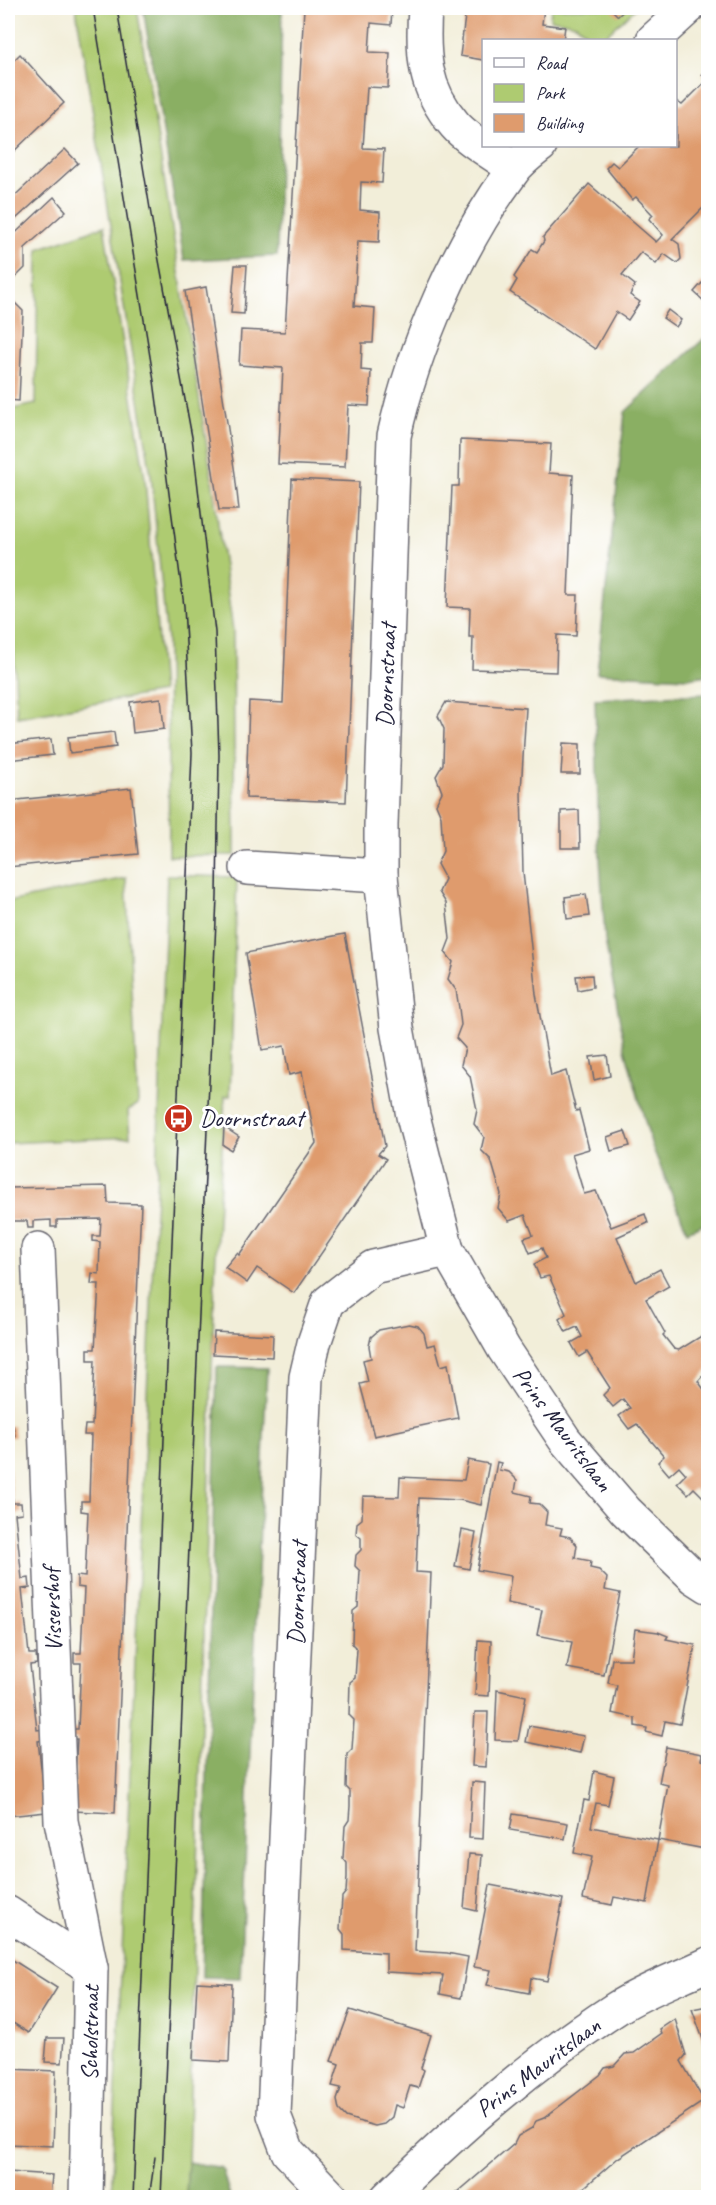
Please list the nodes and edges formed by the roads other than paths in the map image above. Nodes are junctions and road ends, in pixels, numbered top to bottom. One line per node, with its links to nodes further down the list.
1 (425, 8): 4 (street)
2 (688, 8): 3 (street)
3 (654, 39)
4 (482, 146)
5 (484, 147): 7 (street)
6 (539, 147): 7 (street, Doornstraat)
7 (514, 169): 9 (street, Doornstraat)
8 (247, 868): 9 (street)
9 (381, 876): 11 (street, Doornstraat)
10 (38, 1249): 15 (street, Vissershof)
11 (447, 1250): 12 (street, Prins Mauritslaan); 17 (street, Doornstraat)
12 (708, 1586)
13 (8, 1913): 15 (street, Scholstraat)
14 (708, 1964): 18 (street, Prins Mauritslaan)
15 (91, 1968): 16 (street, Scholstraat)
16 (86, 2198)
17 (332, 2198)
18 (387, 2198)

